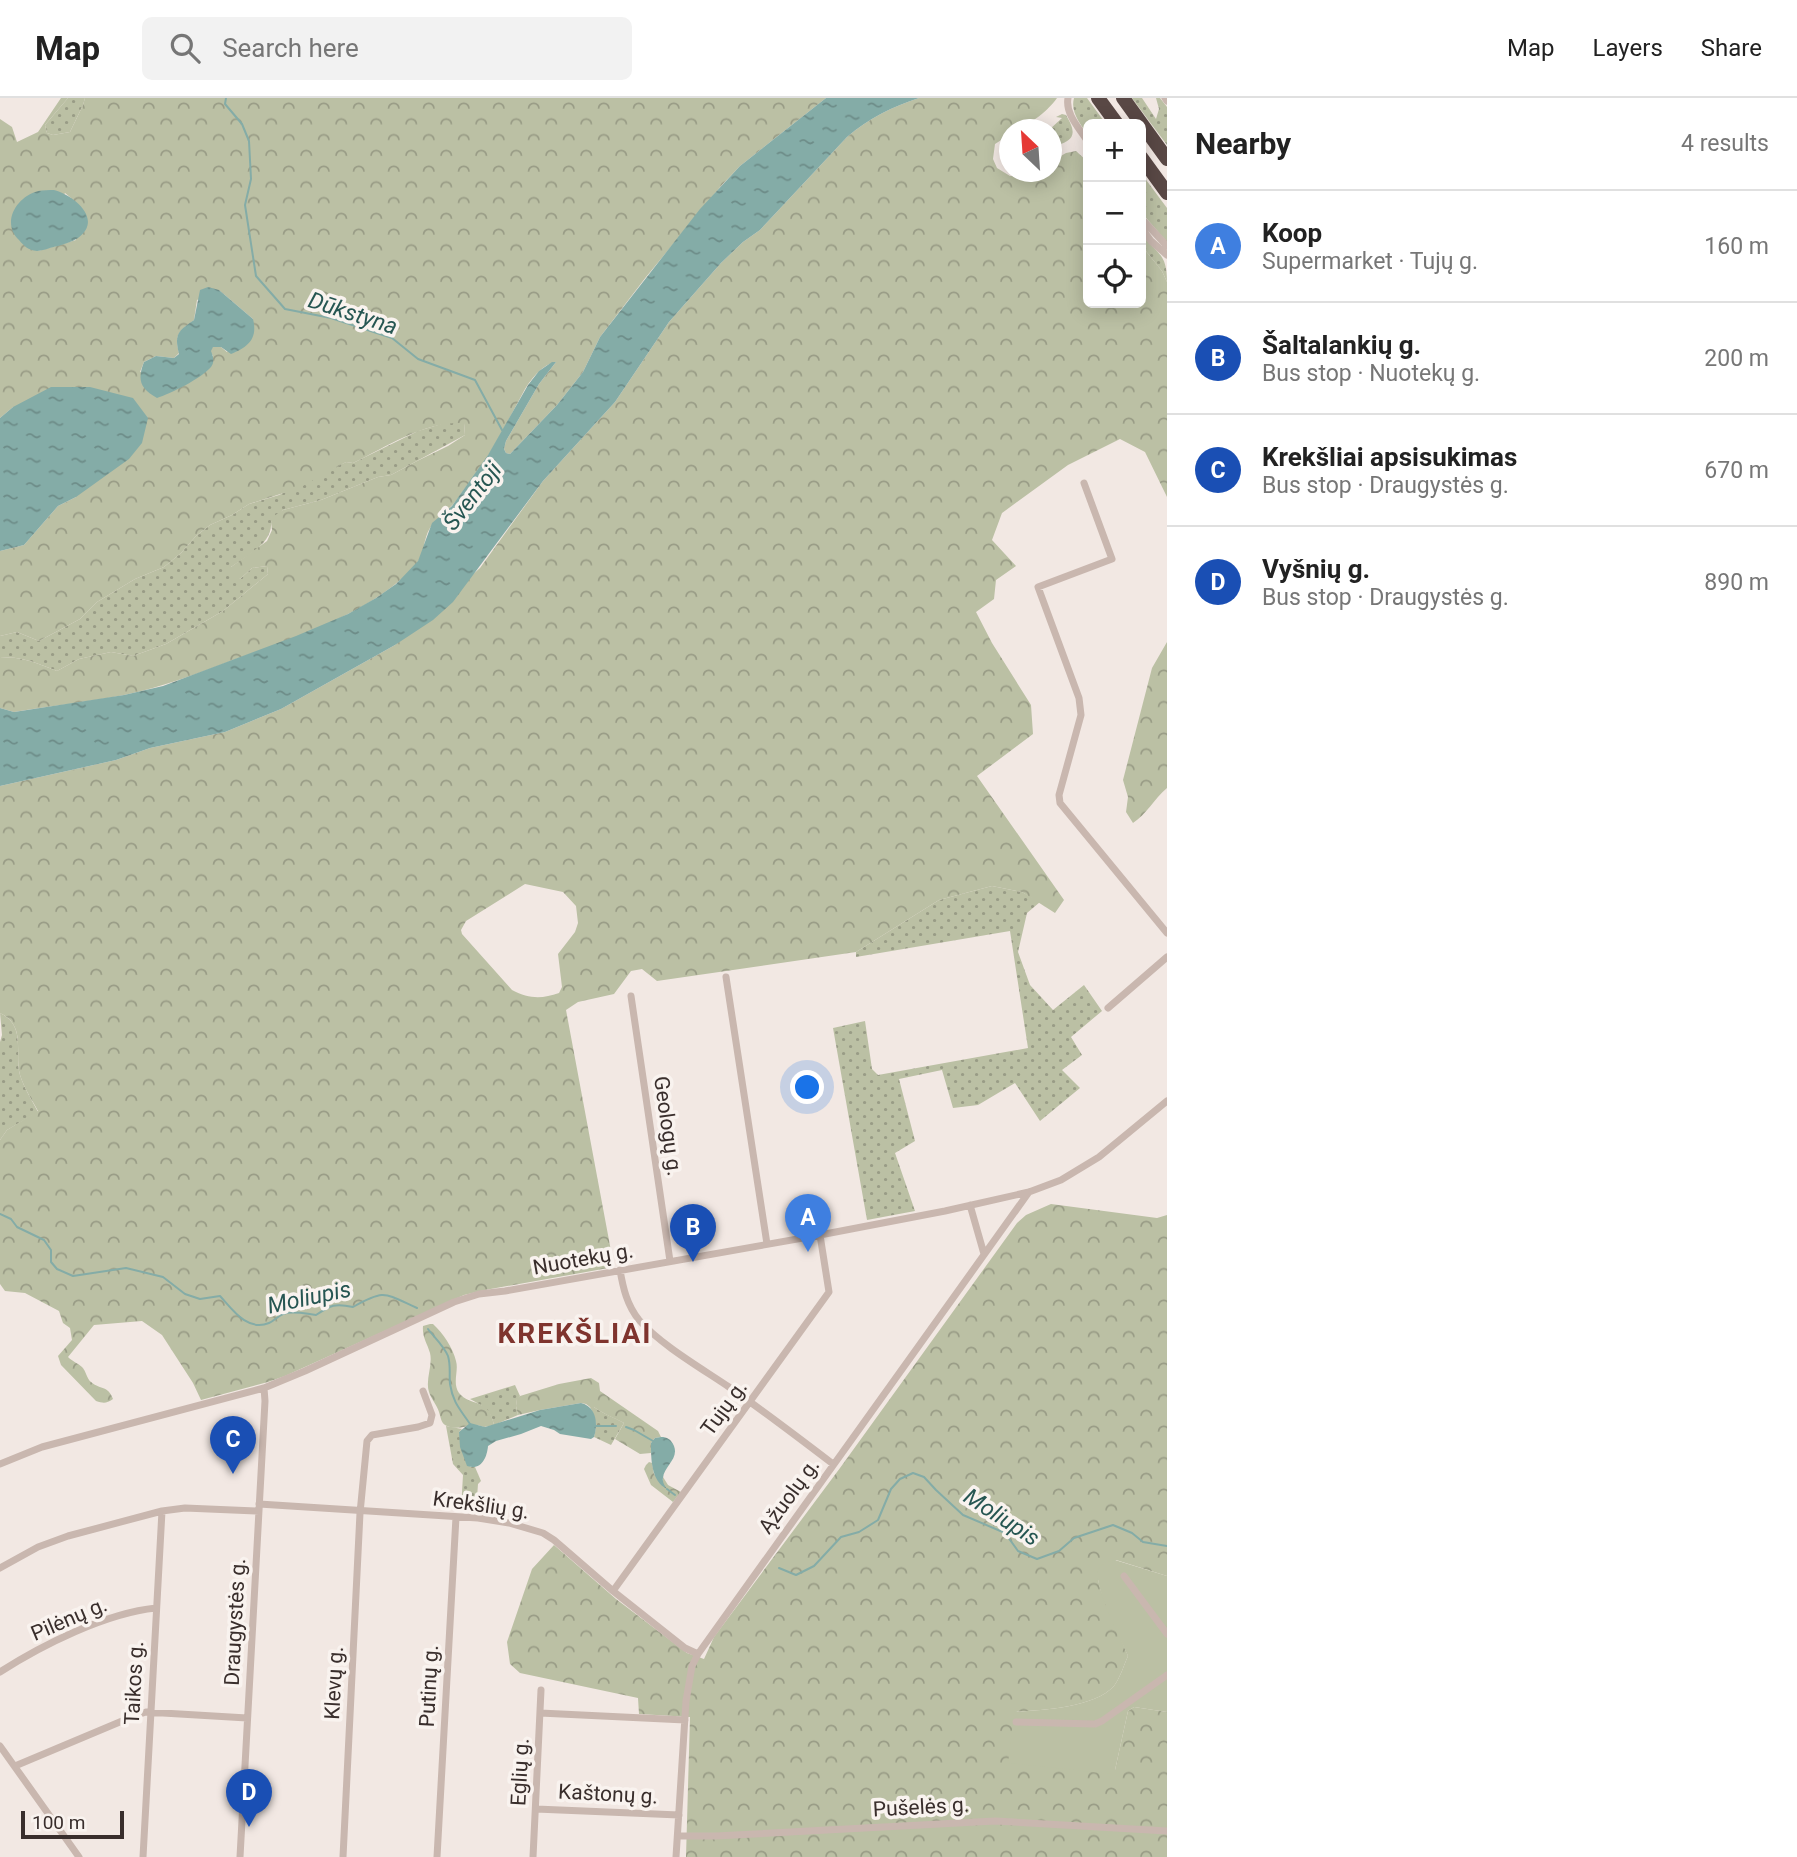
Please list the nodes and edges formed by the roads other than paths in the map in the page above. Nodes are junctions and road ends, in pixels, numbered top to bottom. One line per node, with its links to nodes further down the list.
1 (1068, 98): 5 (street)
2 (1098, 98): 4 (highway)
3 (1123, 98): 6 (highway)
4 (1113, 119)
5 (1083, 134)
6 (1167, 159)
7 (1146, 164): 8 (highway)
8 (1167, 193)
9 (1146, 223): 11 (street)
10 (1146, 234): 12 (street)
11 (1167, 246)
12 (1167, 255)
13 (1084, 483): 14 (street)
14 (1167, 933)
15 (1167, 957): 18 (street)
16 (726, 977): 23 (street)
17 (631, 996): 25 (street, Geologų g.)
18 (1108, 1008)
19 (1167, 1101): 20 (street, Nuotekų g.)
20 (1029, 1192): 21 (street, Nuotekų g.); 24 (street, Ąžuolų g.)
21 (970, 1205): 22 (street, Nuotekų g.); 24 (street)
22 (820, 1235): 23 (street, Nuotekų g.); 29 (street, Tujų g.)
23 (767, 1244): 25 (street, Nuotekų g.)
24 (984, 1254): 31 (street, Ąžuolų g.)
25 (670, 1261): 26 (street, Nuotekų g.)
26 (620, 1270): 27 (street, Nuotekų g.); 29 (street)
27 (264, 1388): 30 (street, Nuotekų g.); 32 (street, Draugystės g.)
28 (423, 1391): 33 (street, Klevų g.)
29 (751, 1402): 31 (street); 38 (street, Tujų g.)
30 (0, 1464)
31 (833, 1464): 41 (street, Ąžuolų g.)
32 (259, 1508): 33 (street, Krekšlių g.); 34 (street, Krekšlių g.); 47 (street, Draugystės g.)
33 (360, 1510): 35 (street, Krekšlių g.); 59 (street, Klevų g.)
34 (162, 1511): 36 (street, Krekšlių g.); 39 (street, Taikos g.)
35 (456, 1517): 38 (street, Krekšlių g.); 60 (street, Putinų g.)
36 (0, 1568)
37 (1124, 1576): 40 (street)
38 (613, 1591): 41 (street, Krekšlių g.)
39 (156, 1608): 42 (street, Pilėnų g.); 45 (street, Taikos g.)
40 (1167, 1634)
41 (698, 1654): 48 (street, Ąžuolų g.)
42 (0, 1672)
43 (1167, 1675): 49 (street)
44 (541, 1689): 46 (street, Eglių g.)
45 (150, 1712): 47 (street); 51 (street); 57 (street, Taikos g.)
46 (540, 1713): 48 (street); 52 (street, Eglių g.)
47 (247, 1718): 58 (street, Draugystės g.)
48 (685, 1720): 53 (street, Ąžuolų g.)
49 (1016, 1722)
50 (0, 1746): 51 (street)
51 (15, 1766): 56 (street)
52 (536, 1809): 53 (street, Kaštonų g.); 61 (street, Eglių g.)
53 (679, 1815): 55 (street, Ąžuolų g.)
54 (1167, 1831): 55 (street, Pušelės g.)
55 (678, 1836): 62 (street, Ąžuolų g.)
56 (79, 1857)
57 (143, 1857)
58 (240, 1857)
59 (342, 1857)
60 (438, 1857)
61 (533, 1857)
62 (676, 1857)

